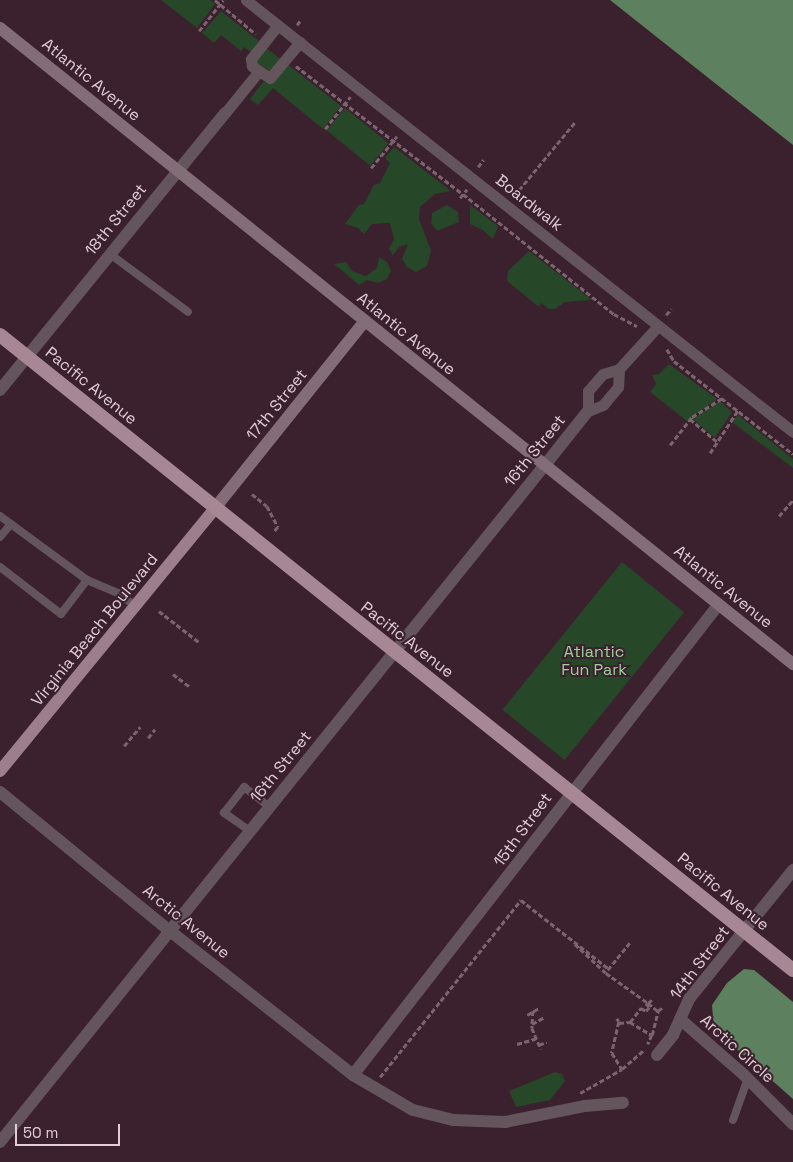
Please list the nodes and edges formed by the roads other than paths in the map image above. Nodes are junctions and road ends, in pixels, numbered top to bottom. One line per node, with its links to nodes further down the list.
1 (246, 0): 2 (street, Boardwalk)
2 (278, 25): 4 (street, Boardwalk); 5 (street)
3 (0, 28): 7 (main road, Atlantic Avenue)
4 (300, 42): 5 (street); 11 (street, Boardwalk)
5 (259, 71): 6 (street, 18th Street)
6 (225, 113): 7 (street, 18th Street)
7 (177, 171): 8 (street, 18th Street); 10 (main road, Atlantic Avenue)
8 (110, 254): 9 (lane); 13 (street, 18th Street)
9 (188, 312)
10 (365, 321): 18 (main road, Atlantic Avenue); 19 (main road, 17th Street)
11 (662, 321): 14 (street, 16th Street); 17 (street, Boardwalk)
12 (0, 334): 13 (highway, Pacific Avenue)
13 (27, 357): 15 (street, 18th Street); 19 (highway, Pacific Avenue)
14 (619, 369): 16 (street, 16th Street); 16 (street, 16th Street)
15 (0, 390)
16 (588, 411): 18 (street, 16th Street)
17 (793, 432)
18 (544, 465): 25 (main road, Atlantic Avenue); 27 (street, 16th Street)
19 (215, 508): 26 (main road, Virginia Beach Boulevard); 27 (highway, Pacific Avenue)
20 (0, 516): 21 (lane)
21 (11, 524): 22 (lane); 24 (lane)
22 (0, 537)
23 (0, 567): 24 (lane)
24 (87, 580): 26 (lane)
25 (719, 604): 28 (main road, Atlantic Avenue); 31 (street, 15th Street)
26 (135, 606): 29 (main road, Virginia Beach Boulevard)
27 (394, 652): 31 (highway, Pacific Avenue); 32 (street, 16th Street)
28 (793, 664)
29 (0, 771)
30 (0, 792): 35 (street, Arctic Avenue)
31 (570, 793): 36 (highway, Pacific Avenue); 40 (street, 15th Street)
32 (270, 807): 33 (street, 16th Street); 33 (lane)
33 (250, 831): 35 (street, 16th Street)
34 (793, 870): 36 (street, 14th Street)
35 (170, 931): 40 (street, Arctic Avenue); 45 (street, 16th Street)
36 (744, 931): 37 (highway, Pacific Avenue); 38 (street, 14th Street)
37 (793, 970)
38 (680, 1019): 39 (street, 14th Street); 41 (street, Arctic Circle)
39 (657, 1055)
40 (353, 1075): 42 (street, Arctic Avenue)
41 (748, 1078): 43 (lane); 44 (street, Arctic Circle)
42 (623, 1103)
43 (733, 1120)
44 (793, 1124)
45 (0, 1142)

